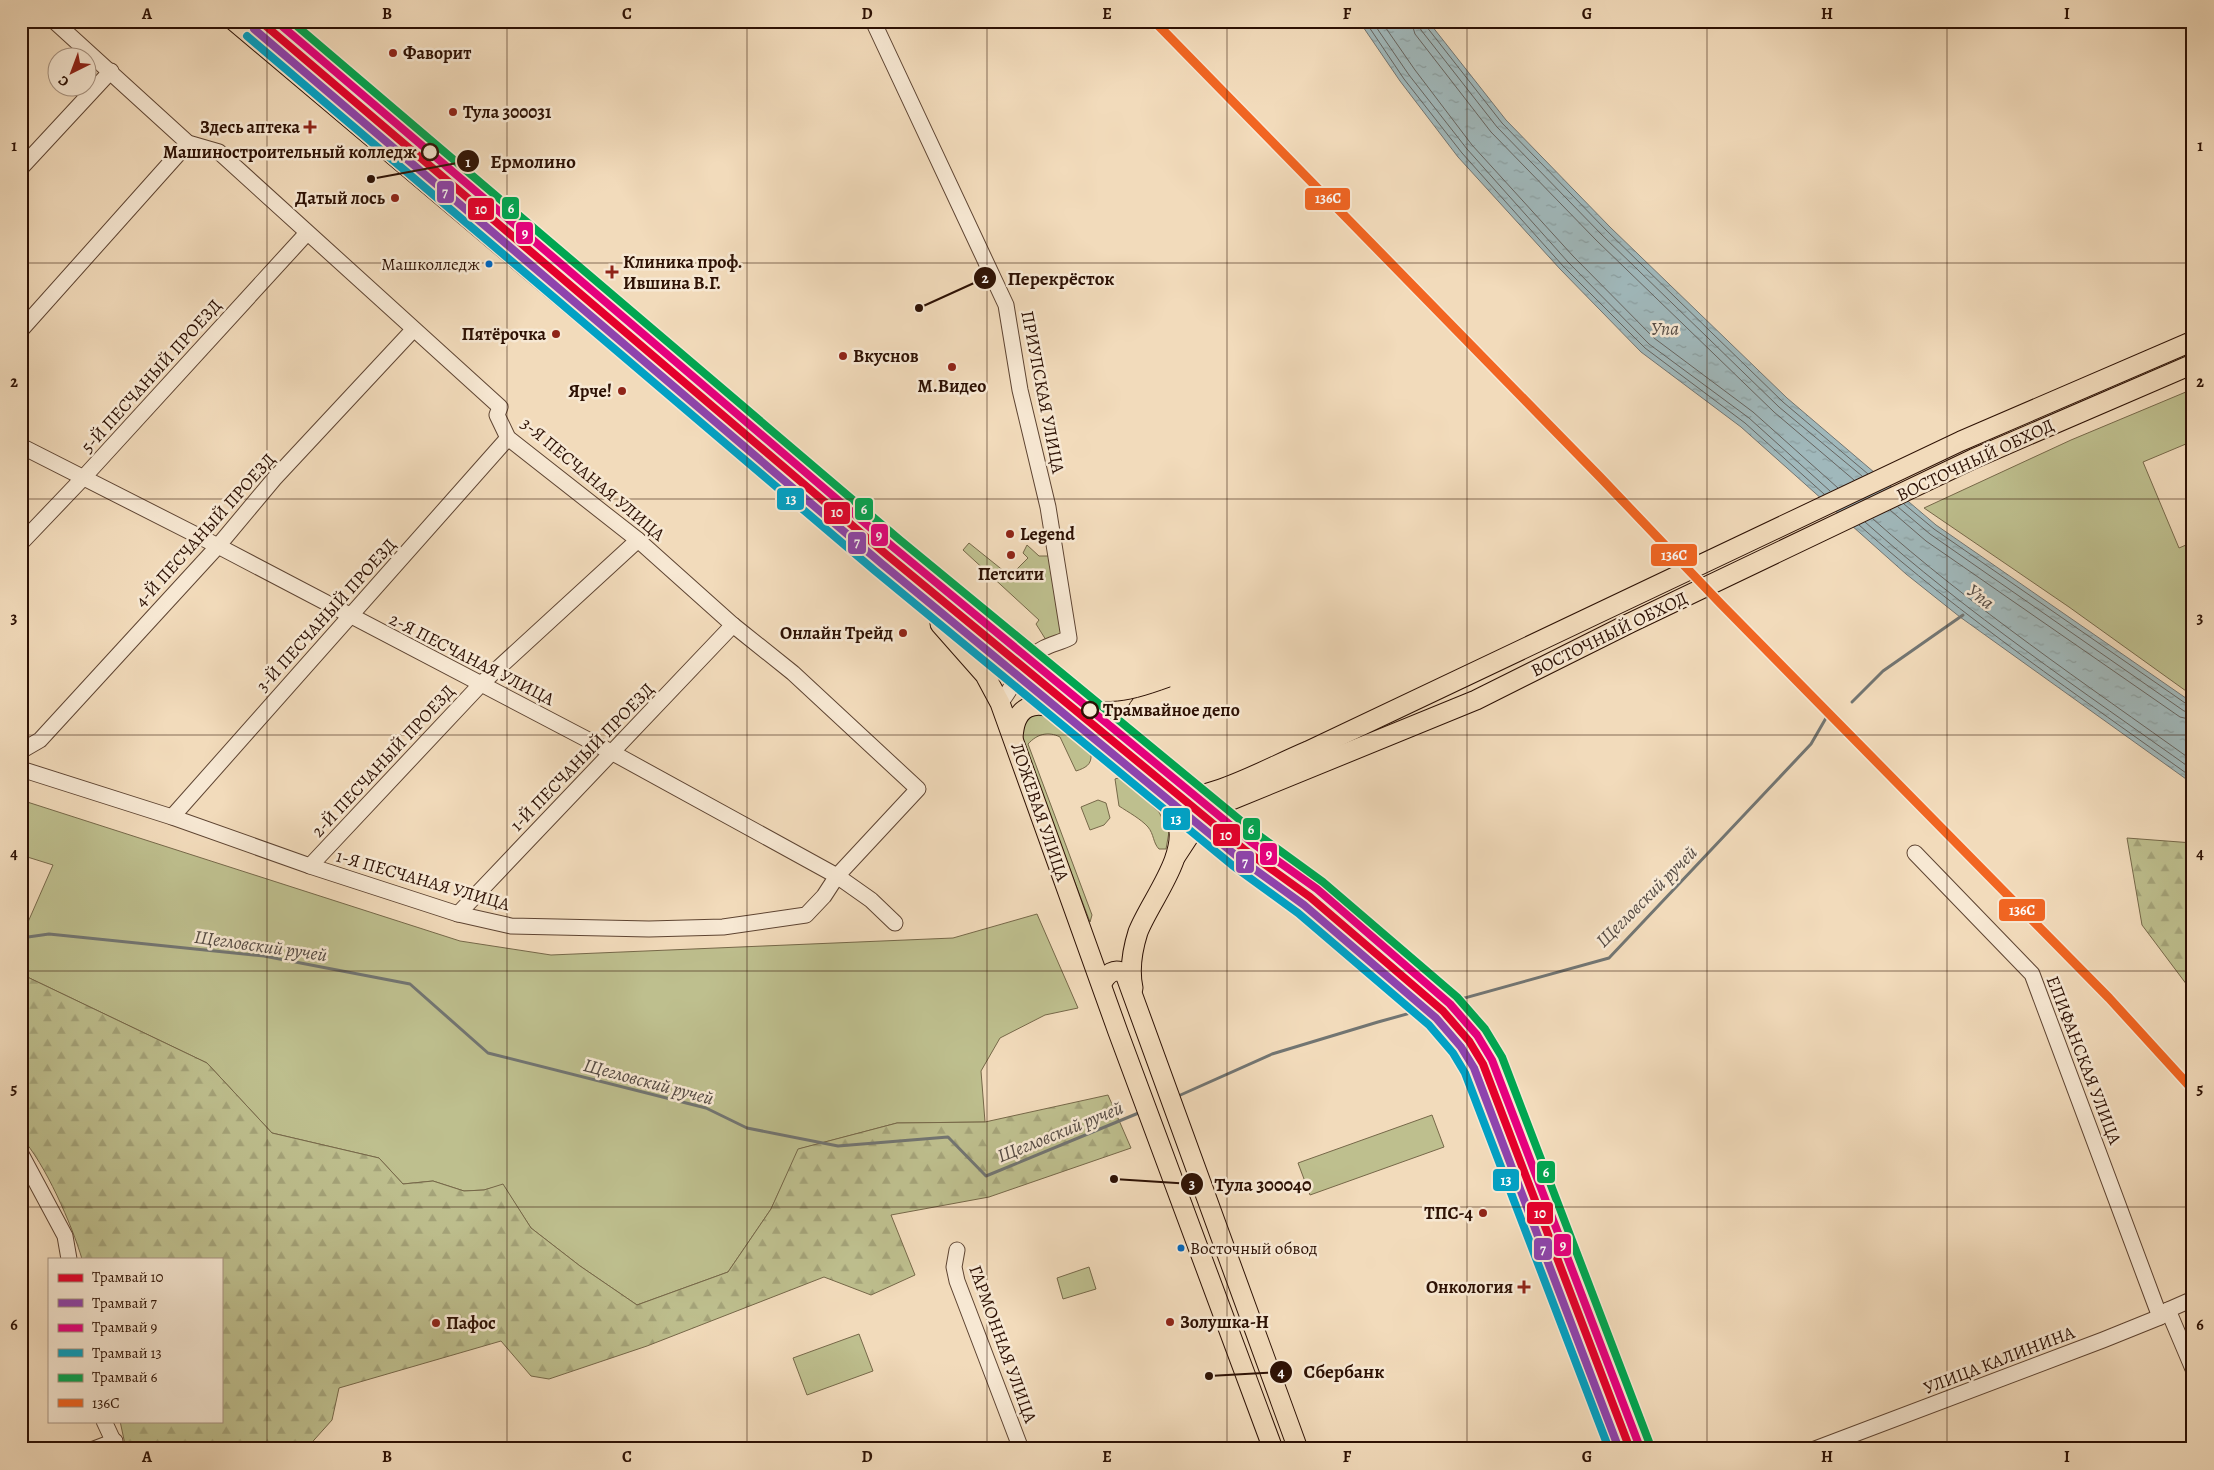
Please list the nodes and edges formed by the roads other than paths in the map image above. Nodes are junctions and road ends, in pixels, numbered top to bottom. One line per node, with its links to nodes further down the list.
1 (54, 21): 4 (street, 3-Я ПЕСЧАНАЯ УЛИЦА)
2 (234, 21): 18 (main road)
3 (873, 21): 21 (street, ПРИУПСКАЯ УЛИЦА)
4 (111, 71): 5 (street, 3-Я ПЕСЧАНАЯ УЛИЦА); 6 (street)
5 (188, 143): 7 (street, 3-Я ПЕСЧАНАЯ УЛИЦА); 8 (street)
6 (21, 168)
7 (307, 233): 9 (street, 3-Я ПЕСЧАНАЯ УЛИЦА); 14 (street, 5-Й ПЕСЧАНЫЙ ПРОЕЗД)
8 (21, 330)
9 (413, 330): 12 (street, 3-Я ПЕСЧАНАЯ УЛИЦА); 17 (street, 4-Й ПЕСЧАНЫЙ ПРОЕЗД)
10 (2193, 341): 30 (main road, ВОСТОЧНЫЙ ОБХОД)
11 (2193, 364): 33 (main road, ВОСТОЧНЫЙ ОБХОД)
12 (508, 438): 15 (street, 3-Я ПЕСЧАНАЯ УЛИЦА); 19 (street, 3-Й ПЕСЧАНЫЙ ПРОЕЗД)
13 (21, 446): 14 (street, 2-Я ПЕСЧАНАЯ УЛИЦА)
14 (84, 477): 16 (street, 5-Й ПЕСЧАНЫЙ ПРОЕЗД); 17 (street, 2-Я ПЕСЧАНАЯ УЛИЦА)
15 (638, 540): 20 (street, 3-Я ПЕСЧАНАЯ УЛИЦА); 22 (street, 2-Й ПЕСЧАНЫЙ ПРОЕЗД)
16 (21, 543)
17 (218, 546): 19 (street, 2-Я ПЕСЧАНАЯ УЛИЦА); 26 (street, 4-Й ПЕСЧАНЫЙ ПРОЕЗД)
18 (898, 580): 21 (main road); 23 (main road)
19 (351, 617): 22 (street, 2-Я ПЕСЧАНАЯ УЛИЦА); 31 (street, 3-Й ПЕСЧАНЫЙ ПРОЕЗД)
20 (733, 625): 27 (street, 1-Й ПЕСЧАНЫЙ ПРОЕЗД); 29 (street, 3-Я ПЕСЧАНАЯ УЛИЦА)
21 (1018, 674): 23 (street, ПРИУПСКАЯ УЛИЦА); 24 (main road)
22 (481, 684): 27 (street, 2-Я ПЕСЧАНАЯ УЛИЦА); 34 (street, 2-Й ПЕСЧАНЫЙ ПРОЕЗД)
23 (1000, 703): 25 (main road)
24 (1067, 714): 25 (main road, ЛОЖЕВАЯ УЛИЦА); 30 (main road, ЛОЖЕВАЯ УЛИЦА)
25 (1014, 737): 38 (main road, ЛОЖЕВАЯ УЛИЦА)
26 (21, 752): 28 (street)
27 (613, 753): 35 (street, 2-Я ПЕСЧАНАЯ УЛИЦА); 36 (street, 1-Й ПЕСЧАНЫЙ ПРОЕЗД)
28 (24, 769): 31 (street, 1-Я ПЕСЧАНАЯ УЛИЦА)
29 (918, 789): 35 (street, 1-Я ПЕСЧАНАЯ УЛИЦА)
30 (1164, 800): 33 (main road, ЛОЖЕВАЯ УЛИЦА)
31 (172, 817): 34 (street, 1-Я ПЕСЧАНАЯ УЛИЦА)
32 (1914, 853): 47 (street, ЕПИФАНСКАЯ УЛИЦА)
33 (1176, 856): 39 (main road, ЛОЖЕВАЯ УЛИЦА)
34 (310, 866): 36 (street, 1-Я ПЕСЧАНАЯ УЛИЦА)
35 (837, 876): 36 (street, 1-Я ПЕСЧАНАЯ УЛИЦА); 37 (street, 2-Я ПЕСЧАНАЯ УЛИЦА)
36 (458, 914)
37 (895, 922)
38 (1102, 984): 39 (main road, ЛОЖЕВАЯ УЛИЦА); 42 (main road, ЛОЖЕВАЯ УЛИЦА)
39 (1138, 1011): 41 (main road, ЛОЖЕВАЯ УЛИЦА)
40 (1488, 1088): 55 (street)
41 (1186, 1144): 42 (main road); 54 (main road, ЛОЖЕВАЯ УЛИЦА)
42 (1163, 1151): 53 (main road, ЛОЖЕВАЯ УЛИЦА)
43 (21, 1154): 45 (street)
44 (957, 1250): 52 (street, ГАРМОННАЯ УЛИЦА)
45 (69, 1258)
46 (2193, 1299): 47 (street, УЛИЦА КАЛИНИНА)
47 (2164, 1314): 48 (street, ЕПИФАНСКАЯ УЛИЦА); 56 (street, УЛИЦА КАЛИНИНА)
48 (2193, 1369)
49 (104, 1422): 50 (street)
50 (114, 1446): 51 (street)
51 (94, 1449)
52 (1021, 1449)
53 (1273, 1449)
54 (1298, 1449)
55 (1624, 1449)
56 (1815, 1449)

